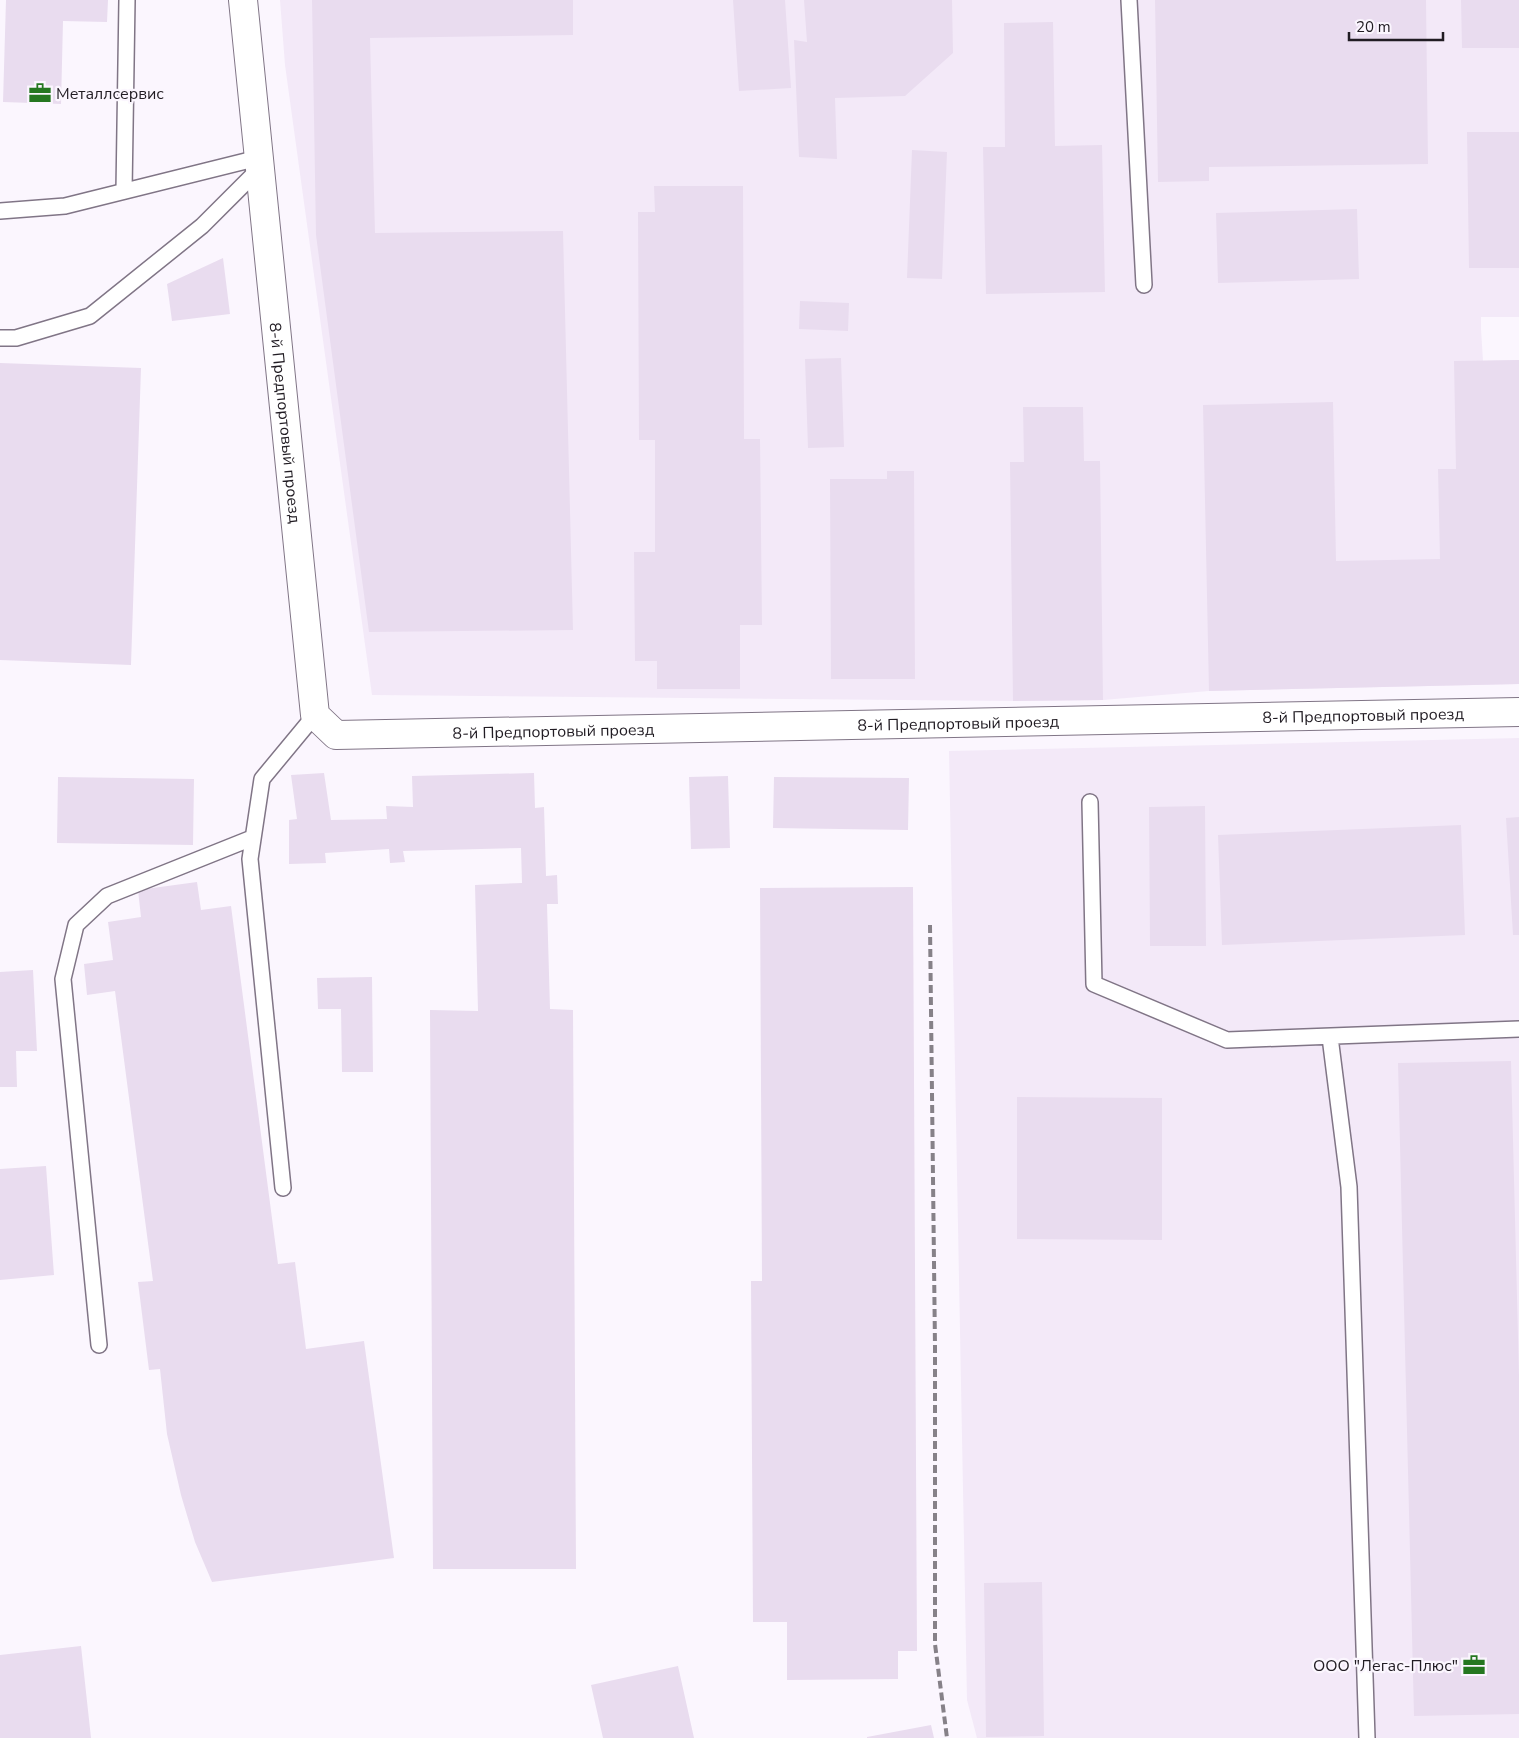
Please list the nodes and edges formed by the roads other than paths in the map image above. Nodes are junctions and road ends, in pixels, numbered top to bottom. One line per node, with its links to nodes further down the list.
1 (128, 0): 5 (lane)
2 (243, 0): 4 (street, 8-й Предпортовый проезд)
3 (1129, 0): 7 (lane)
4 (258, 163): 5 (lane); 8 (lane); 10 (street, 8-й Предпортовый проезд)
5 (124, 191): 6 (lane)
6 (0, 211)
7 (1144, 285)
8 (0, 338)
9 (1519, 712): 10 (street, 8-й Предпортовый проезд)
10 (315, 715): 12 (lane)
11 (1090, 802): 14 (lane)
12 (252, 838): 15 (lane); 16 (lane)
13 (1519, 1029): 14 (lane)
14 (1330, 1037): 17 (lane)
15 (283, 1188)
16 (99, 1345)
17 (1367, 1738)

